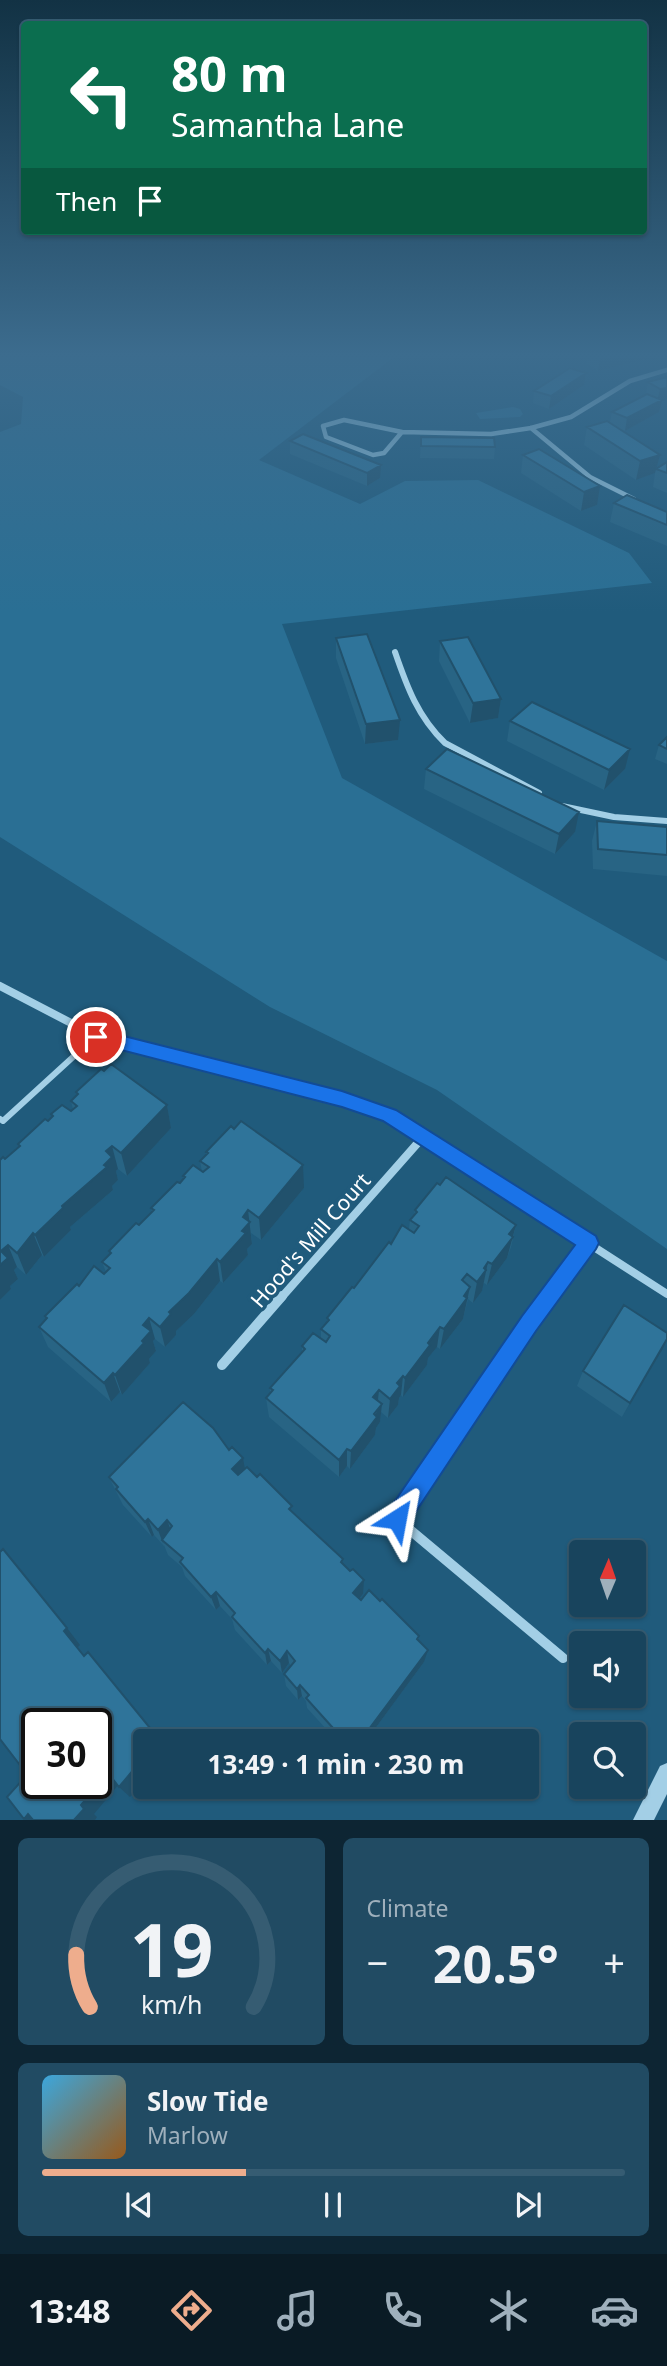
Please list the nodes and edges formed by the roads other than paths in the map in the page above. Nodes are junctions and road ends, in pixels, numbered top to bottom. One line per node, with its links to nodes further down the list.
1 (341, 442): 2 (street)
2 (393, 442)
3 (548, 442): 4 (street)
4 (642, 502)
5 (395, 652): 6 (street)
6 (548, 799)
7 (560, 805): 8 (street)
8 (667, 821)
9 (0, 986): 10 (street)
10 (96, 1037): 11 (lane); 12 (street)
11 (0, 1119)
12 (424, 1137): 13 (street); 15 (street, Hood's Mill Court)
13 (589, 1243): 14 (street); 16 (street)
14 (667, 1294)
15 (222, 1366)
16 (563, 1658)
17 (667, 1773): 18 (street)
18 (643, 1820)

